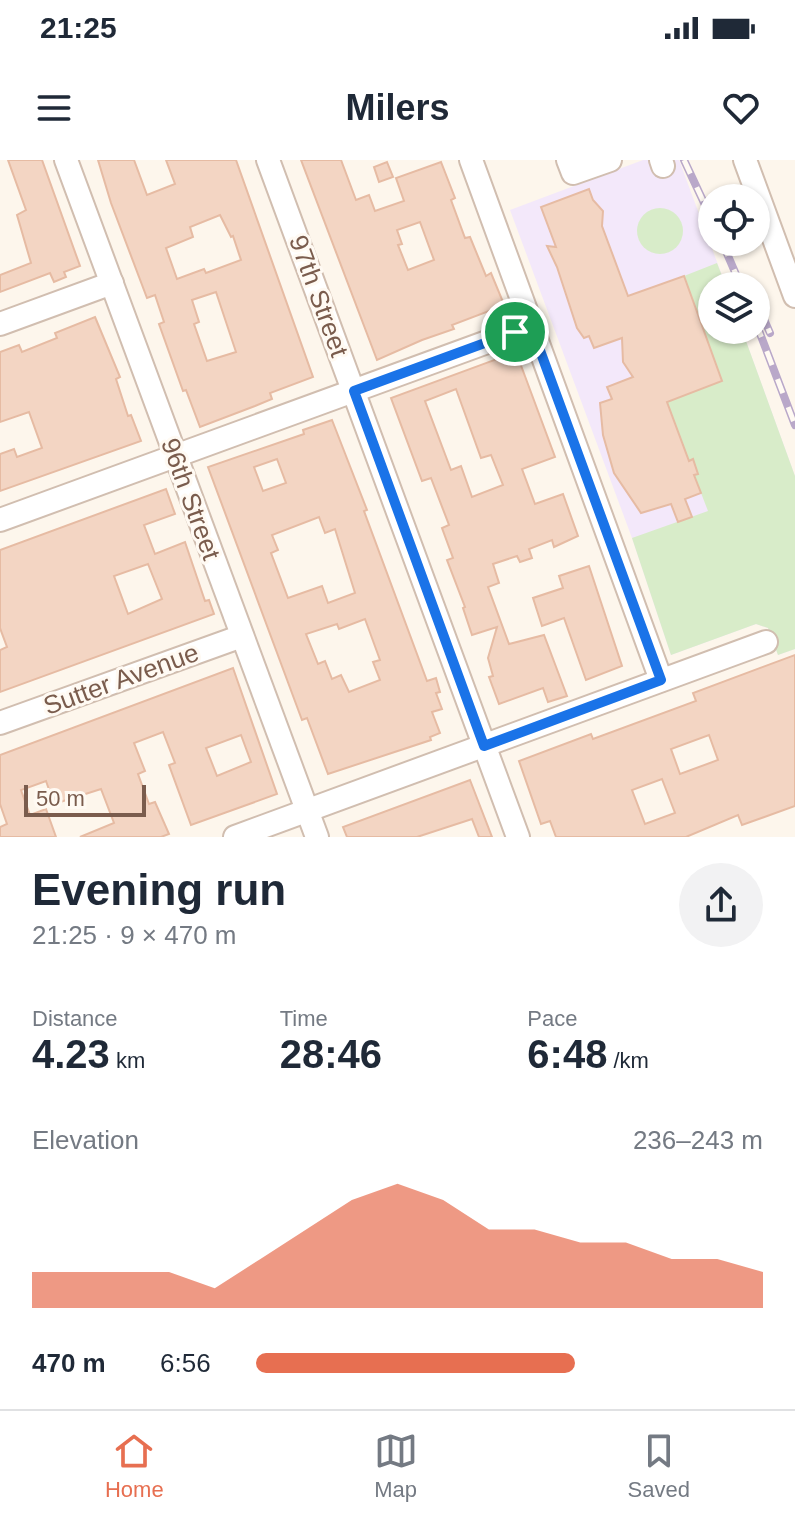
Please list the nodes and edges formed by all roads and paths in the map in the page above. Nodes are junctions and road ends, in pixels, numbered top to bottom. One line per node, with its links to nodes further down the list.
1 (66, 160): 7 (street, 96th Street)
2 (268, 160): 11 (street, 97th Street)
3 (568, 160): 4 (street)
4 (610, 160)
5 (745, 160): 8 (street)
6 (474, 161): 10 (street)
7 (112, 283): 9 (street); 12 (street, 96th Street)
8 (795, 296)
9 (0, 324)
10 (531, 326): 11 (street); 16 (street)
11 (354, 391): 12 (street); 18 (street, 97th Street)
12 (176, 456): 13 (street); 14 (street, 96th Street)
13 (0, 520)
14 (242, 636): 17 (street, Sutter Avenue); 19 (street, 96th Street)
15 (766, 642): 16 (street)
16 (661, 680): 18 (street)
17 (0, 723)
18 (484, 746): 19 (street); 22 (street, 97th Street)
19 (307, 811): 20 (street); 21 (street, 96th Street)
20 (235, 837)
21 (317, 837)
22 (518, 837)

